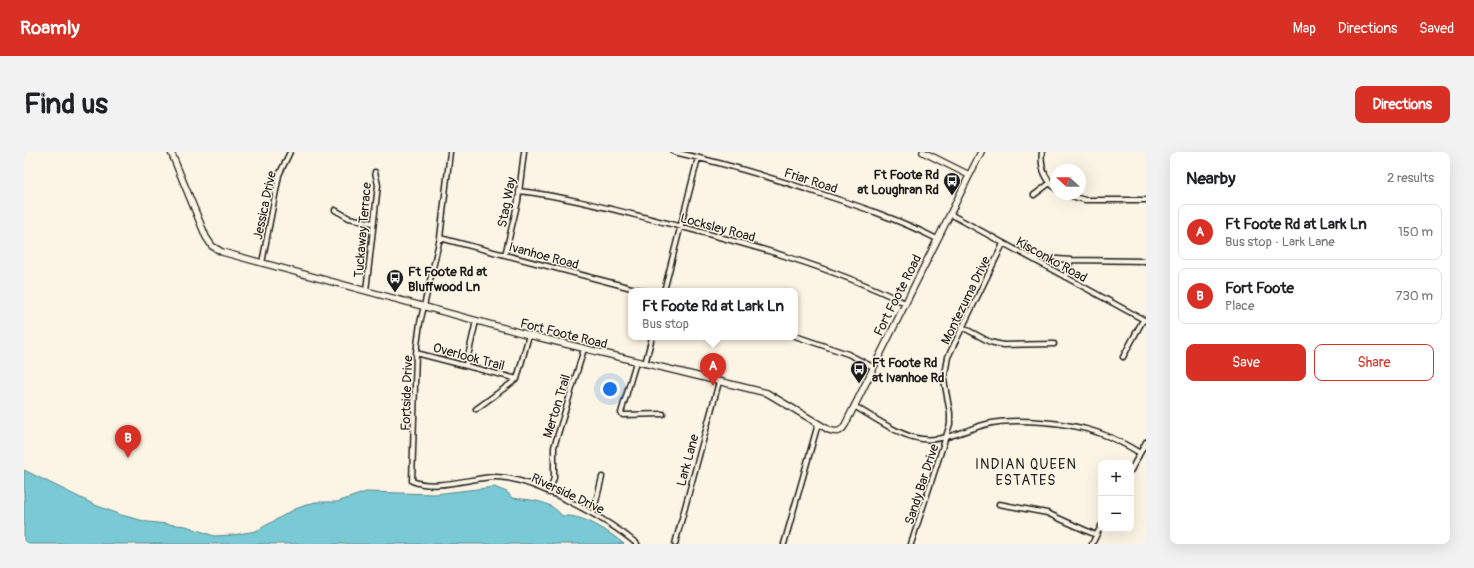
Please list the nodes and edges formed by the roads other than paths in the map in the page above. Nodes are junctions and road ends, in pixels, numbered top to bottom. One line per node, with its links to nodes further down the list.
1 (171, 152): 28 (street, Fort Foote Road)
2 (290, 152): 28 (street, Jessica Drive)
3 (450, 152): 21 (street, Fortside Drive)
4 (524, 152): 13 (street, Stag Way)
5 (674, 152): 9 (street, Friar Road)
6 (923, 152): 11 (street)
7 (981, 152): 11 (street, Fort Foote Road)
8 (1042, 152): 12 (street)
9 (698, 158): 20 (street); 22 (street, Friar Road)
10 (375, 172): 19 (street, Tuckaway Terrace)
11 (969, 174): 18 (street, Fort Foote Road)
12 (1050, 183): 14 (street)
13 (519, 190): 20 (street, Locksley Road); 24 (street, Stag Way)
14 (1034, 195)
15 (1086, 200): 16 (street)
16 (1146, 200)
17 (336, 210): 19 (street)
18 (950, 214): 22 (street, Fort Foote Road); 23 (street, Kisconko Road)
19 (373, 223): 32 (street, Tuckaway Terrace)
20 (681, 227): 31 (street); 33 (street, Locksley Road)
21 (440, 238): 24 (street, Ivanhoe Road); 34 (street, Fortside Drive)
22 (937, 239): 33 (street, Fort Foote Road)
23 (1003, 244): 25 (street, Kisconko Road); 37 (street, Montezuma Drive)
24 (505, 255): 30 (street, Ivanhoe Road)
25 (1027, 256): 26 (street); 29 (street, Kisconko Road)
26 (1071, 260): 27 (street); 29 (street)
27 (1146, 261)
28 (262, 263): 32 (street, Fort Foote Road)
29 (1065, 277): 36 (street, Kisconko Road)
30 (632, 288)
31 (665, 288)
32 (366, 291): 34 (street, Fort Foote Road)
33 (905, 303): 48 (street, Fort Foote Road)
34 (422, 306): 35 (street, Fort Foote Road); 43 (street, Fortside Drive)
35 (476, 321): 38 (street, Fort Foote Road); 47 (street)
36 (1145, 321): 44 (street)
37 (962, 327): 41 (street); 55 (street, Montezuma Drive)
38 (528, 335): 42 (street, Fort Foote Road); 49 (street)
39 (798, 337): 48 (street)
40 (651, 340): 46 (street)
41 (1054, 344)
42 (584, 349): 45 (street, Fort Foote Road); 61 (street, Merton Trail)
43 (416, 353): 47 (street, Overlook Trail); 60 (street, Fortside Drive)
44 (1123, 357)
45 (636, 362): 46 (street, Fort Foote Road); 53 (street)
46 (645, 364): 50 (street, Fort Foote Road)
47 (466, 365): 49 (street, Overlook Trail)
48 (873, 367): 51 (street, Fort Foote Road)
49 (517, 379): 52 (street)
50 (719, 382): 54 (street, Fort Foote Road); 67 (street, Lark Lane)
51 (854, 406): 54 (street, Fort Foote Road); 55 (street, Sandy Bar Drive)
52 (476, 409)
53 (663, 414)
54 (818, 424): 68 (street)
55 (947, 436): 57 (street); 69 (street, Sandy Bar Drive)
56 (1146, 442): 57 (street)
57 (1140, 453): 58 (street)
58 (1134, 464)
59 (602, 477): 63 (street)
60 (412, 481): 61 (street, Riverside Drive)
61 (549, 493): 63 (street, Riverside Drive)
62 (999, 504): 65 (street)
63 (593, 514): 66 (street, Riverside Drive)
64 (1098, 531): 65 (street)
65 (1096, 535): 70 (street)
66 (637, 544)
67 (675, 544)
68 (784, 544)
69 (912, 544)
70 (1092, 544)

